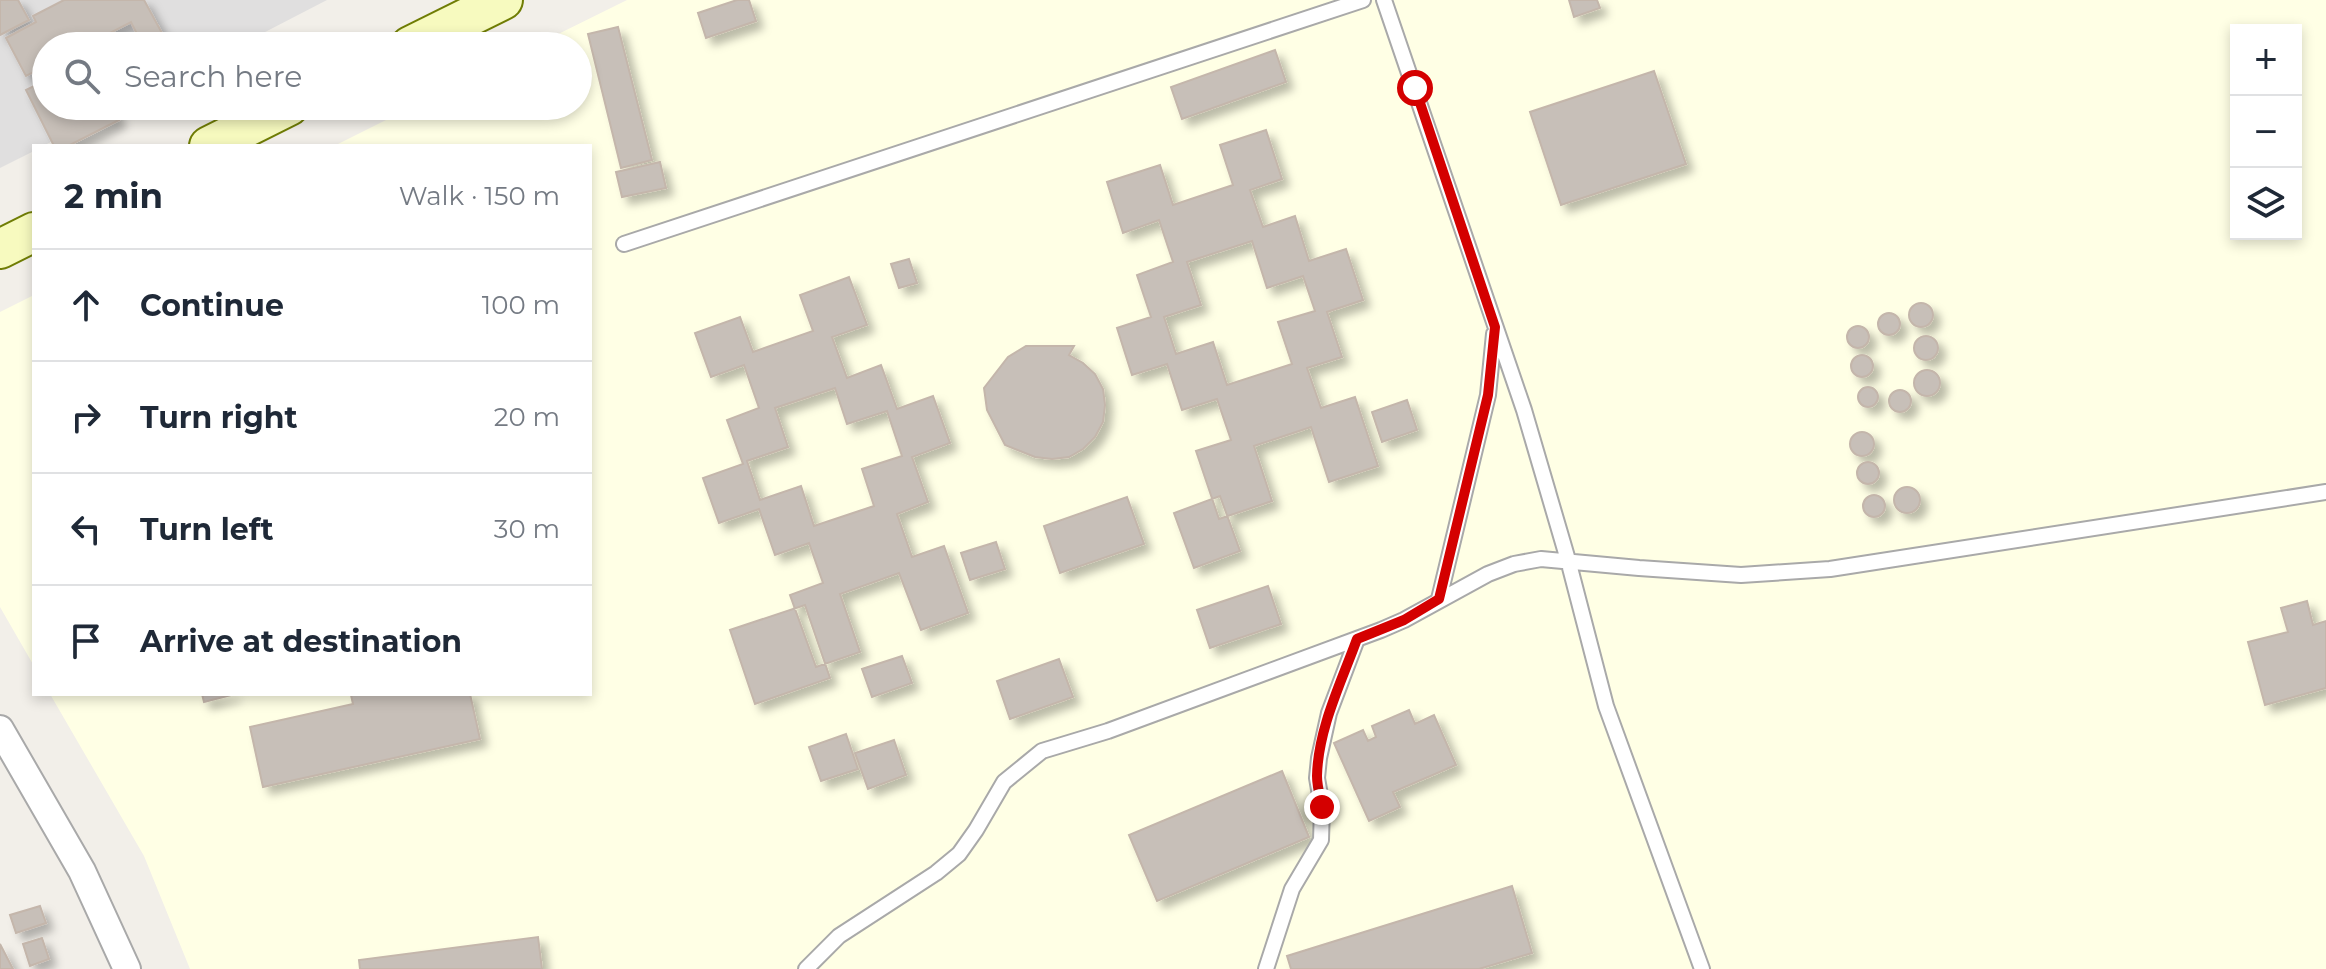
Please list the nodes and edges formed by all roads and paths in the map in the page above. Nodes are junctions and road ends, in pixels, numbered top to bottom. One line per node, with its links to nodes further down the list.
1 (503, 0): 4 (main road)
2 (1363, 0): 8 (lane)
3 (1384, 0): 10 (lane)
4 (438, 32)
5 (261, 120): 6 (main road)
6 (213, 144)
7 (32, 233): 9 (main road)
8 (624, 244)
9 (0, 249)
10 (1495, 327): 12 (lane); 13 (lane)
11 (2326, 492): 12 (lane)
12 (1568, 560): 13 (lane); 19 (lane)
13 (1439, 599): 14 (lane)
14 (1357, 639): 17 (lane); 18 (lane)
15 (0, 729): 16 (street)
16 (127, 969)
17 (806, 969)
18 (1266, 969)
19 (1702, 969)

